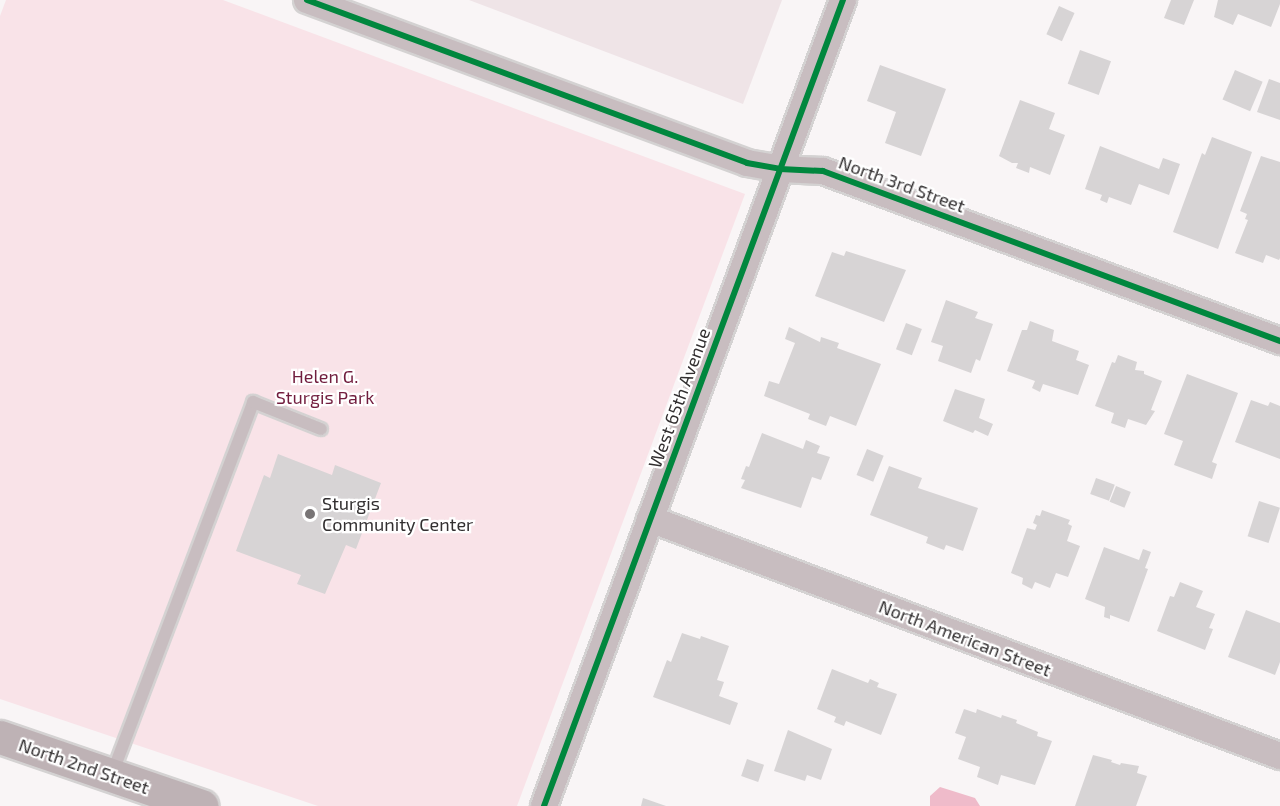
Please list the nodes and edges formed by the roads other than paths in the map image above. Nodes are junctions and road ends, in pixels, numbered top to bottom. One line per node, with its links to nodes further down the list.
1 (307, 0): 3 (street, North 3rd Street)
2 (843, 0): 3 (street, West 65th Avenue)
3 (780, 169): 4 (street, North 3rd Street); 6 (street, West 65th Avenue)
4 (1280, 341)
5 (321, 429): 9 (lane)
6 (650, 519): 8 (street, North American Street); 11 (street, West 65th Avenue)
7 (0, 737): 9 (street, North 2nd Street)
8 (1280, 756)
9 (111, 775): 10 (street, North 2nd Street)
10 (199, 806)
11 (544, 806)

